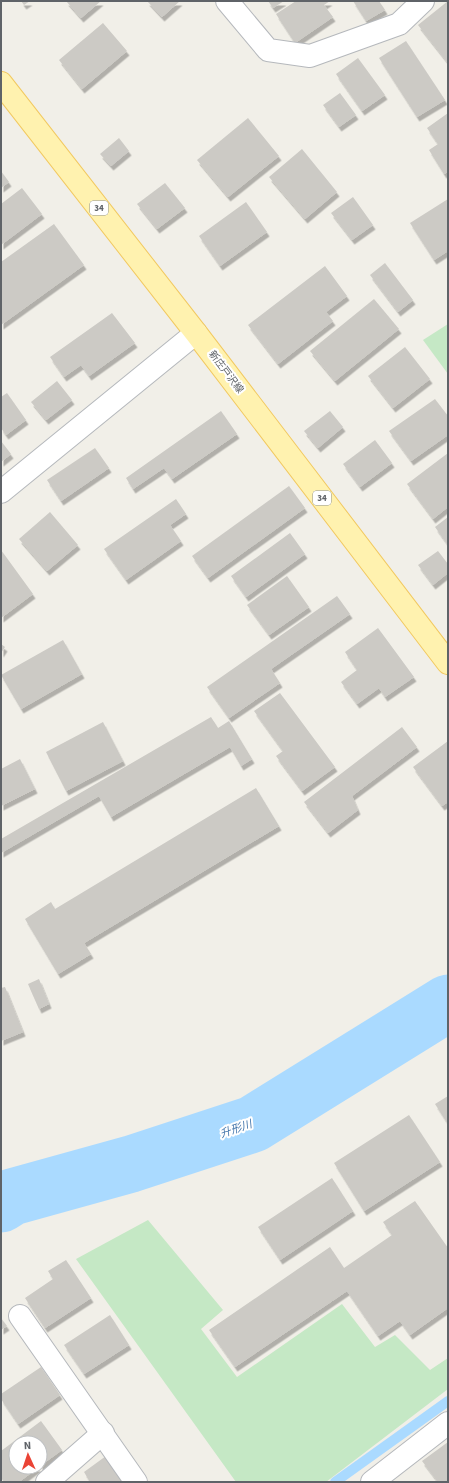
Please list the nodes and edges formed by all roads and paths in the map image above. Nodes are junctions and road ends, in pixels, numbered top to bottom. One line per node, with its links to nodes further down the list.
1 (227, 1): 2 (street)
2 (423, 1)
3 (1, 83): 4 (main road, 新庄戸沢線 / 34)
4 (196, 333): 5 (street); 6 (main road, 新庄戸沢線 / 34)
5 (1, 492)
6 (448, 662)
7 (20, 1316): 9 (street)
8 (448, 1423): 12 (street)
9 (103, 1433): 10 (street); 11 (street)
10 (46, 1482)
11 (136, 1482)
12 (372, 1482)

